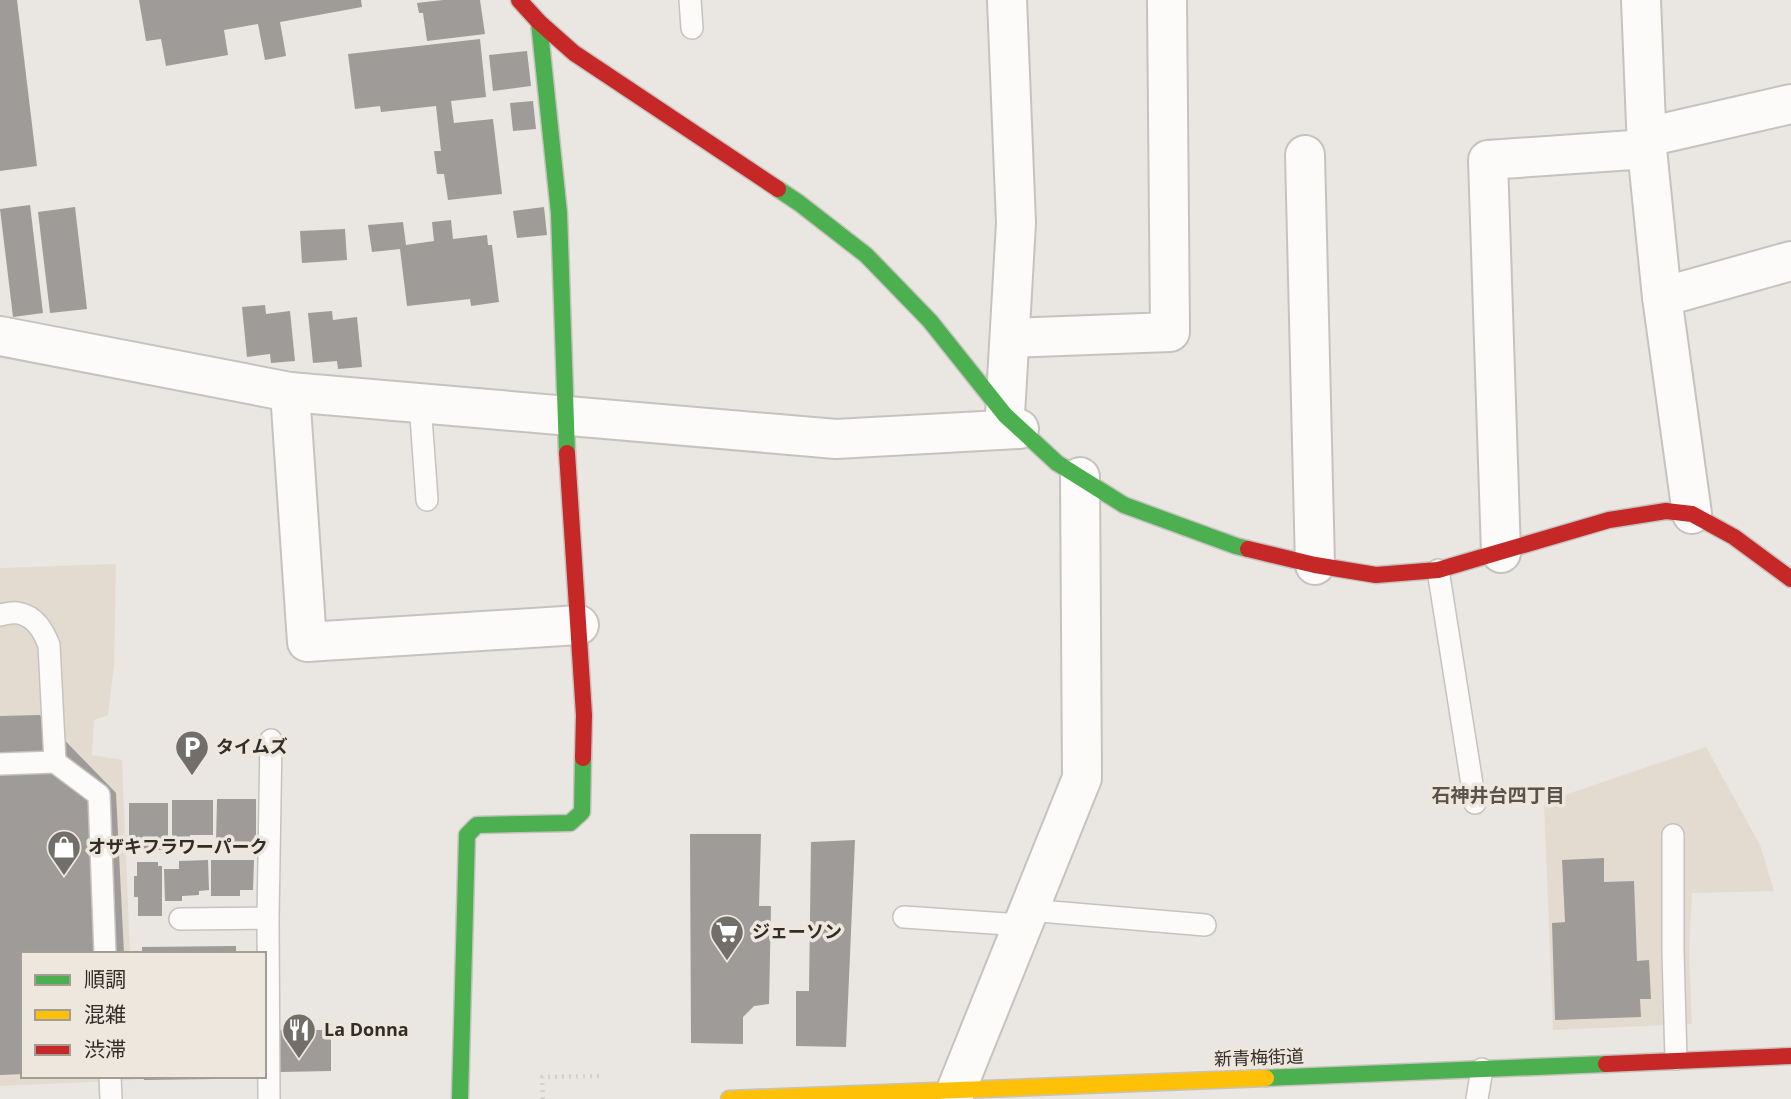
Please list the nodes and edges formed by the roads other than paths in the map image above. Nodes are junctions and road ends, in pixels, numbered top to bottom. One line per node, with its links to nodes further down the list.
1 (519, 0): 6 (street)
2 (690, 0): 7 (lane)
3 (1008, 0): 14 (street)
4 (1167, 0): 14 (street)
5 (1641, 0): 9 (street)
6 (539, 22): 17 (street); 18 (street)
7 (692, 28)
8 (1791, 104): 9 (street)
9 (1647, 143): 12 (street); 22 (street)
10 (1306, 155): 23 (street)
11 (1791, 261): 12 (street)
12 (1662, 297): 21 (street)
13 (0, 336): 15 (street)
14 (1010, 338): 18 (street)
15 (290, 392): 16 (street); 27 (street)
16 (420, 403): 17 (street); 20 (lane)
17 (565, 414): 18 (street); 27 (street)
18 (1012, 422): 19 (street)
19 (1080, 477): 23 (street); 35 (street)
20 (427, 500)
21 (1692, 514): 22 (street); 25 (street)
22 (1501, 553): 24 (street)
23 (1315, 565): 24 (street)
24 (1438, 570): 31 (lane)
25 (1788, 573)
26 (0, 615): 29 (lane)
27 (579, 625): 46 (street)
28 (271, 740): 34 (lane)
29 (55, 762): 30 (lane); 38 (lane)
30 (0, 764)
31 (1475, 803)
32 (1673, 835): 40 (lane)
33 (904, 917): 35 (lane)
34 (268, 918): 36 (lane); 45 (lane)
35 (1025, 918): 37 (lane); 43 (street)
36 (180, 919)
37 (1205, 925)
38 (104, 952)
39 (1791, 1056): 40 (street, 新青梅街道)
40 (1676, 1059): 41 (street, 新青梅街道)
41 (1482, 1069): 43 (street, 新青梅街道); 48 (lane)
42 (110, 1078): 44 (lane)
43 (957, 1088): 47 (street, 新青梅街道)
44 (111, 1099)
45 (269, 1099)
46 (460, 1099)
47 (729, 1099)
48 (1477, 1099)

